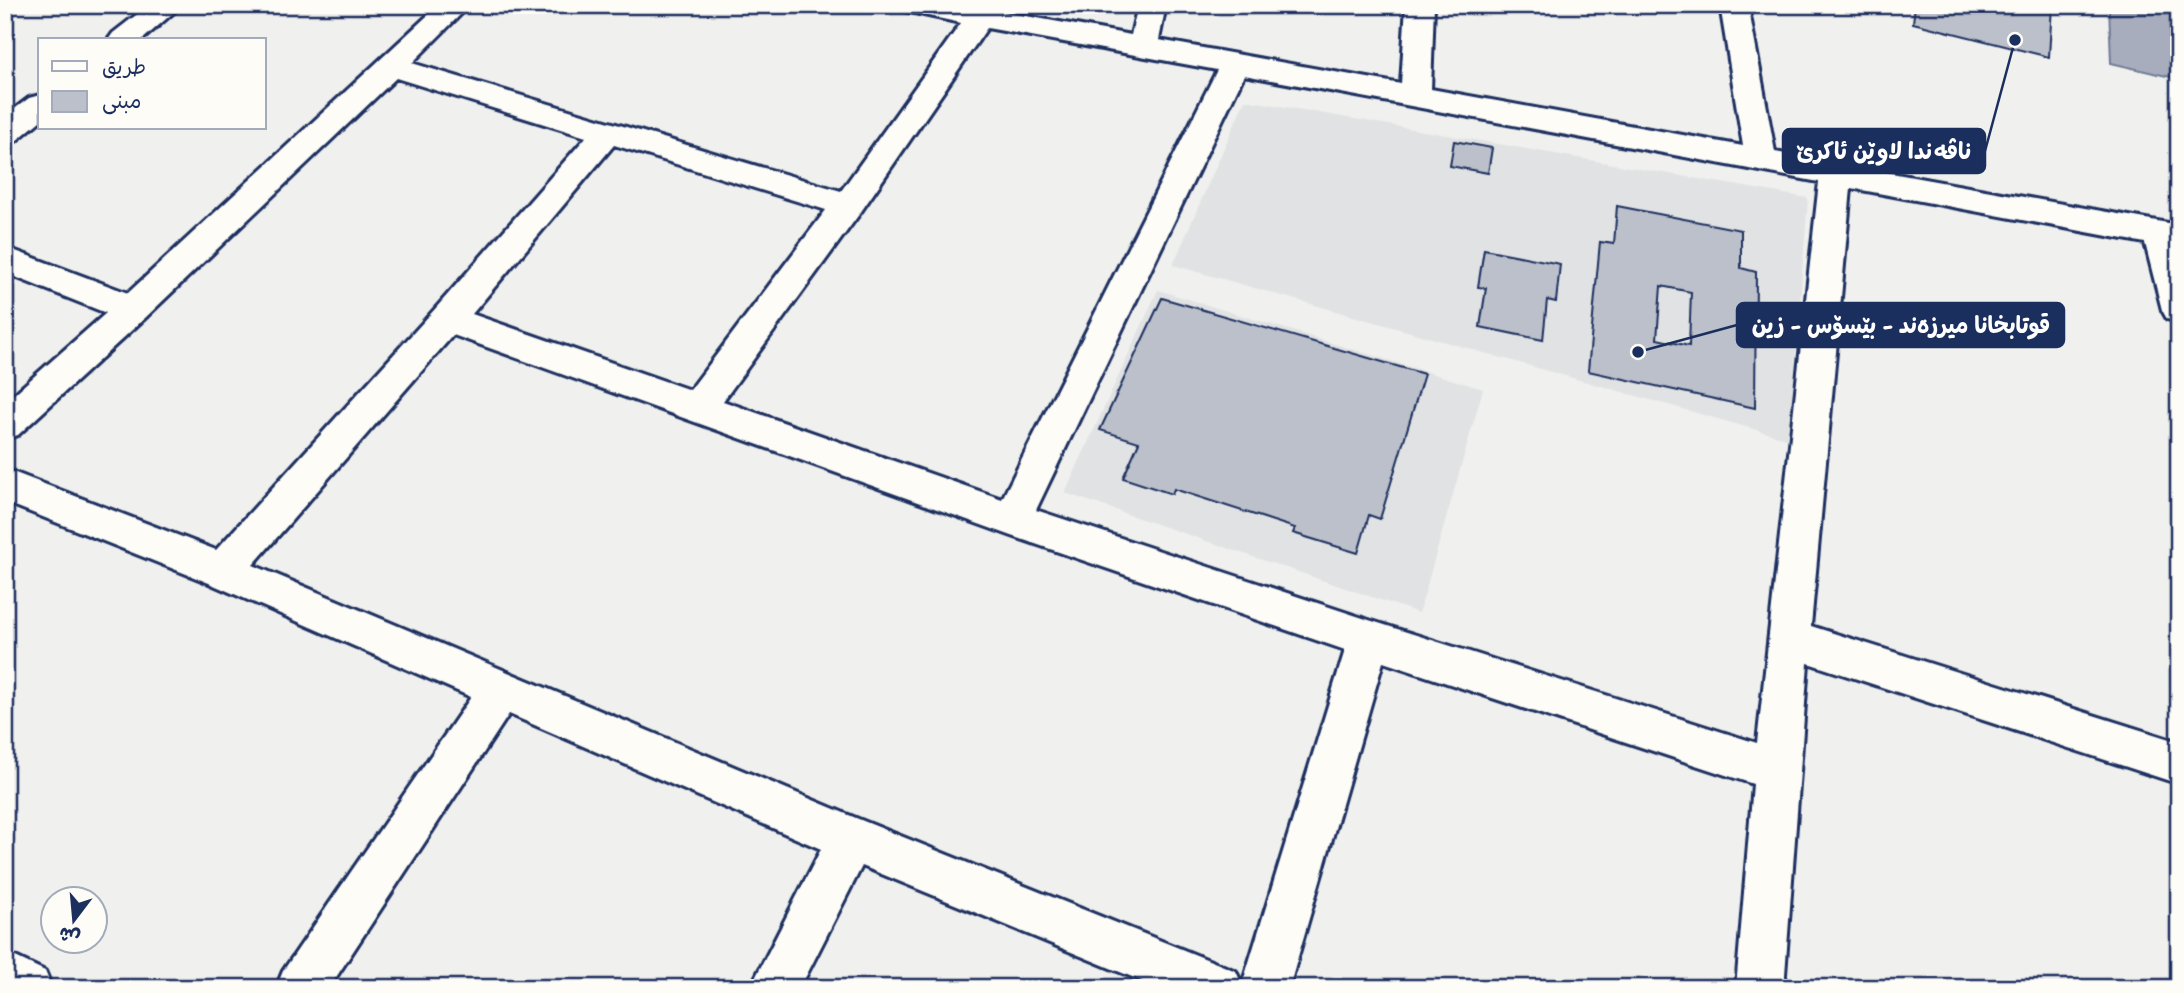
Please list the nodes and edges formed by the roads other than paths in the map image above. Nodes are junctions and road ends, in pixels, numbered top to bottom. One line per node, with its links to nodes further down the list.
1 (168, 5): 8 (street)
2 (456, 5): 11 (street)
3 (915, 5): 7 (street)
4 (1152, 5): 9 (street)
5 (1420, 5): 12 (street)
6 (1734, 5): 14 (street)
7 (980, 17): 9 (street); 16 (street)
8 (126, 38)
9 (1143, 47): 10 (street)
10 (1235, 64): 12 (street); 25 (street)
11 (392, 66): 13 (street); 19 (street)
12 (1415, 97): 14 (street)
13 (609, 131): 16 (street); 21 (street)
14 (1761, 160): 15 (street)
15 (1836, 174): 17 (street); 28 (street)
16 (848, 205): 22 (street)
17 (2169, 235): 20 (street)
18 (5, 259): 19 (street)
19 (133, 309): 23 (street)
20 (2179, 310)
21 (447, 319): 22 (street); 26 (street)
22 (698, 407): 25 (street)
23 (5, 425)
24 (5, 485): 26 (street)
25 (1012, 519): 27 (street)
26 (223, 571): 29 (street)
27 (1368, 639): 31 (street); 38 (street)
28 (1791, 639): 30 (street); 31 (street)
29 (500, 691): 32 (street); 35 (street)
30 (2179, 763)
31 (1776, 770): 39 (street)
32 (852, 839): 36 (street); 37 (street)
33 (5, 976): 34 (street)
34 (28, 988)
35 (300, 988)
36 (775, 988)
37 (1219, 988)
38 (1265, 988)
39 (1760, 988)

